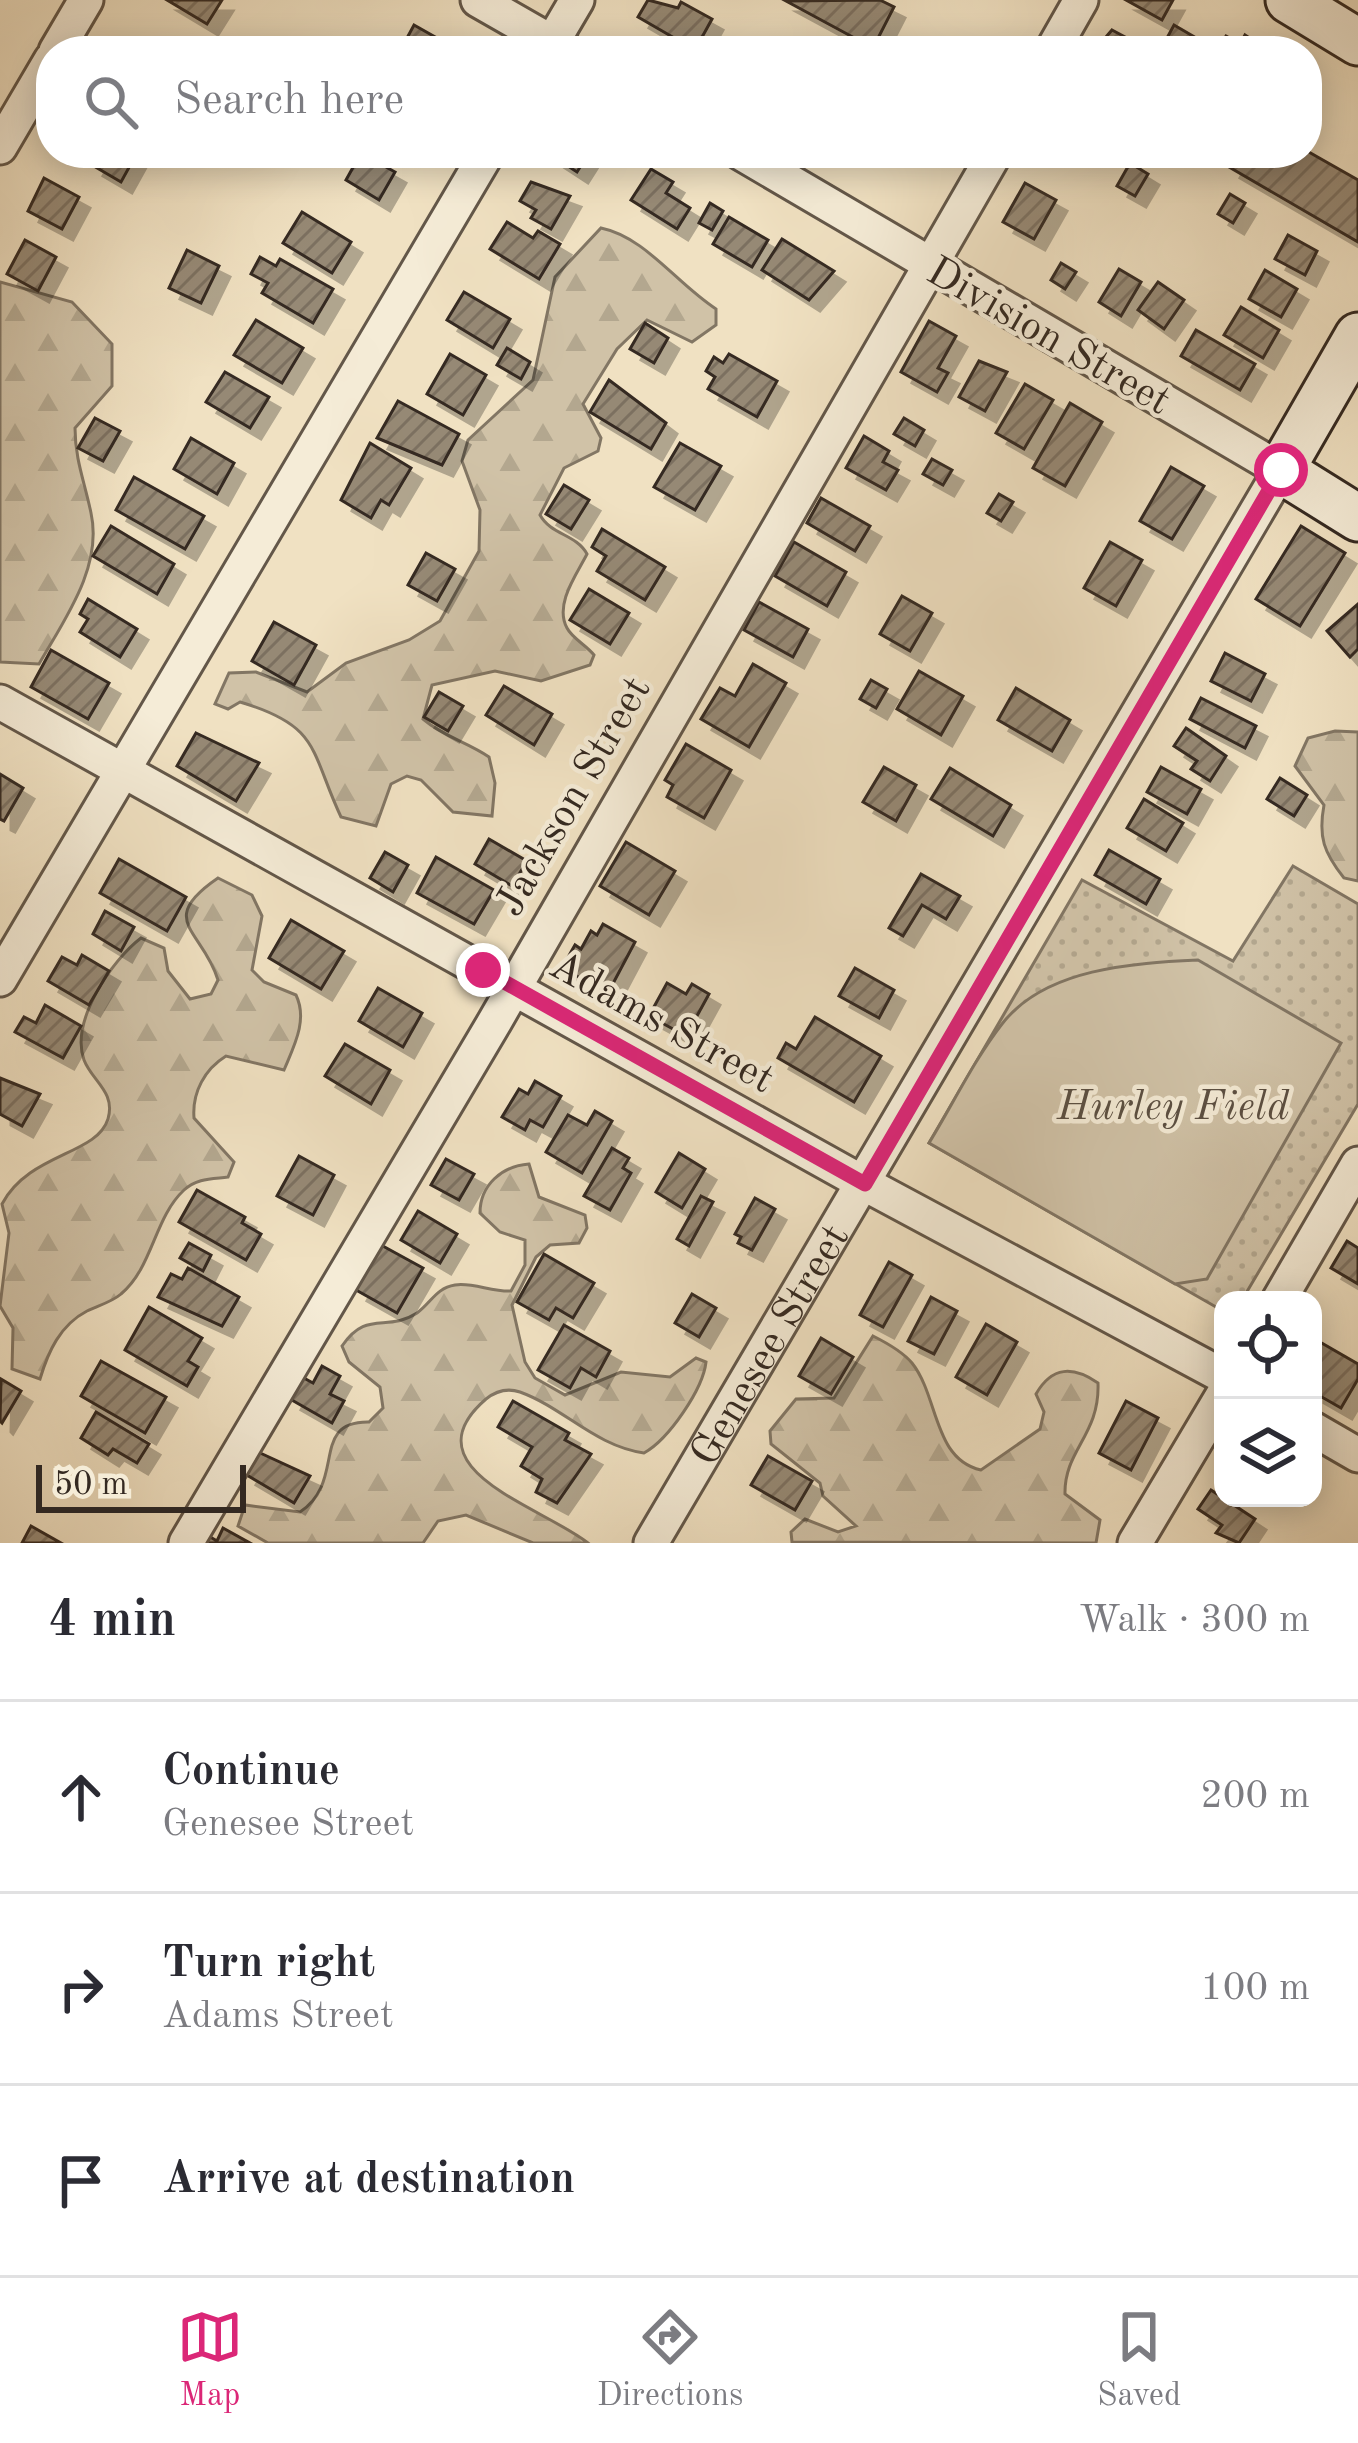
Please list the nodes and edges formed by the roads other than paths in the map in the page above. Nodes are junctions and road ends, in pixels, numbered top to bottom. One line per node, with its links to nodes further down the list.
1 (86, 0): 6 (street)
2 (478, 0): 7 (street)
3 (577, 0): 8 (street)
4 (1081, 0): 9 (street)
5 (1288, 0): 10 (street)
6 (65, 36)
7 (536, 36)
8 (560, 36)
9 (1061, 36)
10 (1358, 42)
11 (36, 86): 12 (street)
12 (0, 147)
13 (478, 168): 21 (street)
14 (767, 168): 16 (street, Division Street)
15 (987, 168): 16 (street, Jackson Street)
16 (934, 266): 18 (street, Division Street); 23 (street, Jackson Street)
17 (1358, 336): 18 (street, Genesee Street)
18 (1281, 470): 19 (street, Division Street); 25 (street, Genesee Street)
19 (1358, 518)
20 (0, 702): 21 (street, Adams Street)
21 (123, 770): 22 (street); 23 (street, Adams Street)
22 (0, 979)
23 (513, 987): 25 (street, Adams Street); 31 (street, Jackson Street)
24 (1358, 1164): 26 (street)
25 (865, 1184): 27 (street, Adams Street); 32 (street, Genesee Street)
26 (1284, 1291)
27 (1214, 1371)
28 (1221, 1399): 33 (street)
29 (1322, 1434): 30 (street)
30 (1358, 1456)
31 (186, 1543)
32 (651, 1543)
33 (1136, 1543)

